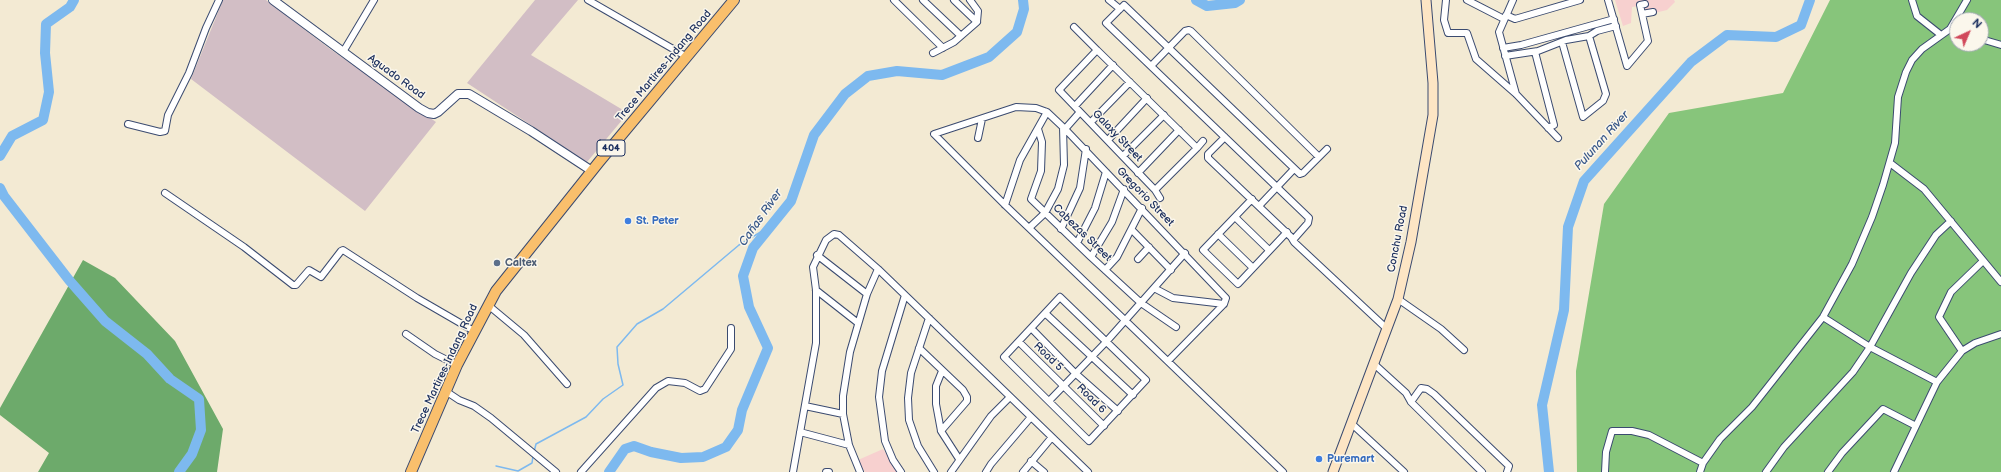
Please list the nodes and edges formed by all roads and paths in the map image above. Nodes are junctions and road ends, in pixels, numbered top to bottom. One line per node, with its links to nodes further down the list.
1 (219, 0): 56 (street)
2 (273, 0): 40 (street, Aguado Road)
3 (374, 0): 40 (street)
4 (588, 0): 44 (street)
5 (734, 0): 44 (main road, Trece Martires-Indang Road / 404)
6 (894, 0): 36 (street)
7 (924, 0): 31 (street)
8 (954, 0): 26 (street)
9 (970, 0): 26 (street)
10 (1109, 0): 20 (street)
11 (1426, 0): 111 (main road, Conchu Road)
12 (1446, 0): 48 (street)
13 (1467, 0): 24 (street)
14 (1512, 0): 24 (street)
15 (1580, 0): 24 (street)
16 (1608, 0): 25 (street)
17 (1912, 0): 30 (street)
18 (1967, 0): 22 (street)
19 (1645, 4): 23 (street)
20 (1120, 9): 37 (street); 46 (street)
21 (1653, 12): 23 (street)
22 (1960, 12)
23 (1642, 14): 27 (street)
24 (1505, 17): 38 (street)
25 (1614, 19): 27 (street); 38 (street)
26 (977, 22): 31 (street)
27 (1616, 26): 32 (street)
28 (1074, 27): 39 (street)
29 (1949, 30): 30 (street)
30 (1941, 35): 71 (street)
31 (961, 36): 36 (street)
32 (1589, 36): 34 (street); 34 (street)
33 (1989, 41): 35 (street)
34 (1562, 42): 41 (street)
35 (2001, 45)
36 (942, 48): 42 (street)
37 (1169, 48): 46 (street); 70 (street); 72 (street)
38 (1503, 48): 43 (street)
39 (1097, 50): 45 (street); 50 (street, Galaxy Street)
40 (343, 52): 73 (street, Aguado Road)
41 (1535, 52): 43 (street); 58 (street)
42 (933, 53)
43 (1505, 56): 48 (street)
44 (687, 57): 73 (main road, Trece Martires-Indang Road / 404)
45 (1113, 65): 47 (street); 50 (street)
46 (1151, 66): 61 (street)
47 (1130, 82): 49 (street); 55 (street)
48 (1516, 94): 58 (street)
49 (1147, 98): 53 (street); 64 (street)
50 (1075, 106): 52 (street, Galaxy Street)
51 (1047, 112): 54 (street); 57 (street, Gregorio Street); 59 (street)
52 (1080, 112): 55 (street, Galaxy Street); 57 (street)
53 (1164, 115): 60 (street); 69 (street)
54 (982, 119): 62 (street); 82 (street)
55 (1091, 122): 64 (street, Galaxy Street)
56 (128, 124)
57 (1064, 128): 68 (street, Gregorio Street); 85 (street)
58 (1548, 128): 63 (street)
59 (1038, 129): 82 (street); 85 (street, Cabezas Street)
60 (1179, 130): 66 (street); 75 (street)
61 (1225, 137): 76 (street); 81 (street)
62 (978, 138)
63 (1558, 138)
64 (1108, 140): 69 (street, Galaxy Street)
65 (1203, 141): 66 (street)
66 (1197, 148): 78 (street)
67 (1327, 149): 70 (street)
68 (1086, 150): 74 (street, Gregorio Street); 89 (street)
69 (1123, 156): 75 (street, Galaxy Street)
70 (1319, 157): 72 (street)
71 (1890, 163): 87 (street); 116 (street)
72 (1294, 169): 76 (street)
73 (592, 171): 114 (main road, Trece Martires-Indang Road / 404)
74 (1106, 172): 77 (street, Gregorio Street); 94 (street)
75 (1138, 173): 78 (street, Galaxy Street)
76 (1277, 187): 83 (street); 93 (street)
77 (1124, 189): 84 (street, Gregorio Street); 99 (street)
78 (1155, 190): 80 (street, Galaxy Street)
79 (165, 193): 124 (street)
80 (1160, 198)
81 (1252, 199): 83 (street); 86 (street)
82 (1005, 205): 88 (street)
83 (1259, 206): 91 (street)
84 (1142, 208): 90 (street); 97 (street, Gregorio Street)
85 (1045, 213): 88 (street); 89 (street, Cabezas Street)
86 (1235, 217): 92 (street); 96 (street)
87 (1952, 221): 101 (street); 129 (street)
88 (1029, 228): 118 (street)
89 (1061, 229): 94 (street, Cabezas Street)
90 (1132, 230): 95 (street); 104 (street)
91 (1287, 232): 93 (street); 96 (street)
92 (1218, 234): 102 (street); 102 (street)
93 (1293, 240): 122 (street)
94 (1077, 243): 99 (street, Cabezas Street)
95 (1149, 247): 100 (street); 105 (street)
96 (1270, 250): 102 (street)
97 (1185, 253): 105 (street); 112 (street, Gregorio Street)
98 (817, 255): 103 (street); 108 (street); 109 (street)
99 (1091, 257): 104 (street, Cabezas Street)
100 (1138, 260)
101 (1984, 261): 106 (street); 132 (street)
102 (1253, 268)
103 (878, 269): 109 (street); 110 (street)
104 (1105, 270): 113 (street, Cabezas Street)
105 (1171, 270): 107 (street)
106 (2001, 282)
107 (1154, 288): 112 (street); 113 (street)
108 (816, 290): 119 (street); 147 (street)
109 (867, 294): 119 (street)
110 (905, 295): 117 (street); 166 (street)
111 (1398, 299): 122 (main road, Conchu Road); 131 (street)
112 (1225, 301): 134 (street)
113 (1141, 303): 118 (street); 120 (street, Cabezas Street)
114 (488, 305): 124 (main road, Trece Martires-Indang Road / 404); 140 (street)
115 (1045, 313): 123 (street); 128 (street); 133 (street)
116 (1823, 317): 129 (street); 160 (street)
117 (929, 318): 130 (street); 144 (street)
118 (1125, 320): 128 (street); 134 (street)
119 (858, 323): 149 (street)
120 (1176, 327)
121 (731, 328): 163 (street)
122 (1386, 328): 135 (main road, Conchu Road)
123 (1032, 329): 127 (street); 138 (street)
124 (474, 331): 136 (main road, Trece Martires-Indang Road / 404)
125 (406, 334): 136 (street)
126 (2001, 334): 132 (street)
127 (1019, 342): 141 (street, Road 5); 145 (street)
128 (1106, 342): 133 (street); 143 (street)
129 (1870, 347): 139 (street); 180 (street)
130 (918, 348): 137 (street); 167 (street)
131 (1464, 350)
132 (1962, 350): 139 (street)
133 (1091, 357): 138 (street); 143 (street)
134 (1169, 360): 173 (street)
135 (1373, 363): 146 (street); 151 (main road, Conchu Road)
136 (457, 365): 142 (main road, Trece Martires-Indang Road / 404)
137 (942, 370): 154 (street); 154 (street)
138 (1075, 373): 141 (street); 148 (street)
139 (1937, 382): 153 (street)
140 (567, 384)
141 (1064, 386): 145 (street); 152 (street, Road 6)
142 (446, 392): 161 (main road, Trece Martires-Indang Road / 404); 162 (street)
143 (1133, 395): 148 (street)
144 (1010, 397): 150 (street); 158 (street)
145 (1049, 401): 152 (street)
146 (1411, 402): 176 (street); 177 (street)
147 (805, 406): 149 (street); 155 (street)
148 (1118, 411): 152 (street)
149 (843, 414): 157 (street)
150 (1031, 417): 156 (street); 169 (street)
151 (1352, 424): 174 (main road, Conchu Road); 175 (street)
152 (1104, 426)
153 (1916, 426): 181 (street); 182 (street)
154 (941, 431): 158 (street)
155 (800, 432): 157 (street); 164 (street)
156 (1052, 437): 159 (street); 172 (street)
157 (849, 444): 165 (street)
158 (959, 459): 168 (street)
159 (1031, 461): 170 (street); 171 (street)
160 (1703, 463): 178 (street); 179 (street)
161 (411, 472)
162 (556, 472)
163 (581, 472)
164 (793, 472)
165 (860, 472)
166 (900, 472)
167 (934, 472)
168 (951, 472)
169 (986, 472)
170 (1023, 472)
171 (1044, 472)
172 (1088, 472)
173 (1283, 472)
174 (1333, 472)
175 (1404, 472)
176 (1482, 472)
177 (1507, 472)
178 (1605, 472)
179 (1700, 472)
180 (1766, 472)
181 (1828, 472)
182 (1894, 472)

